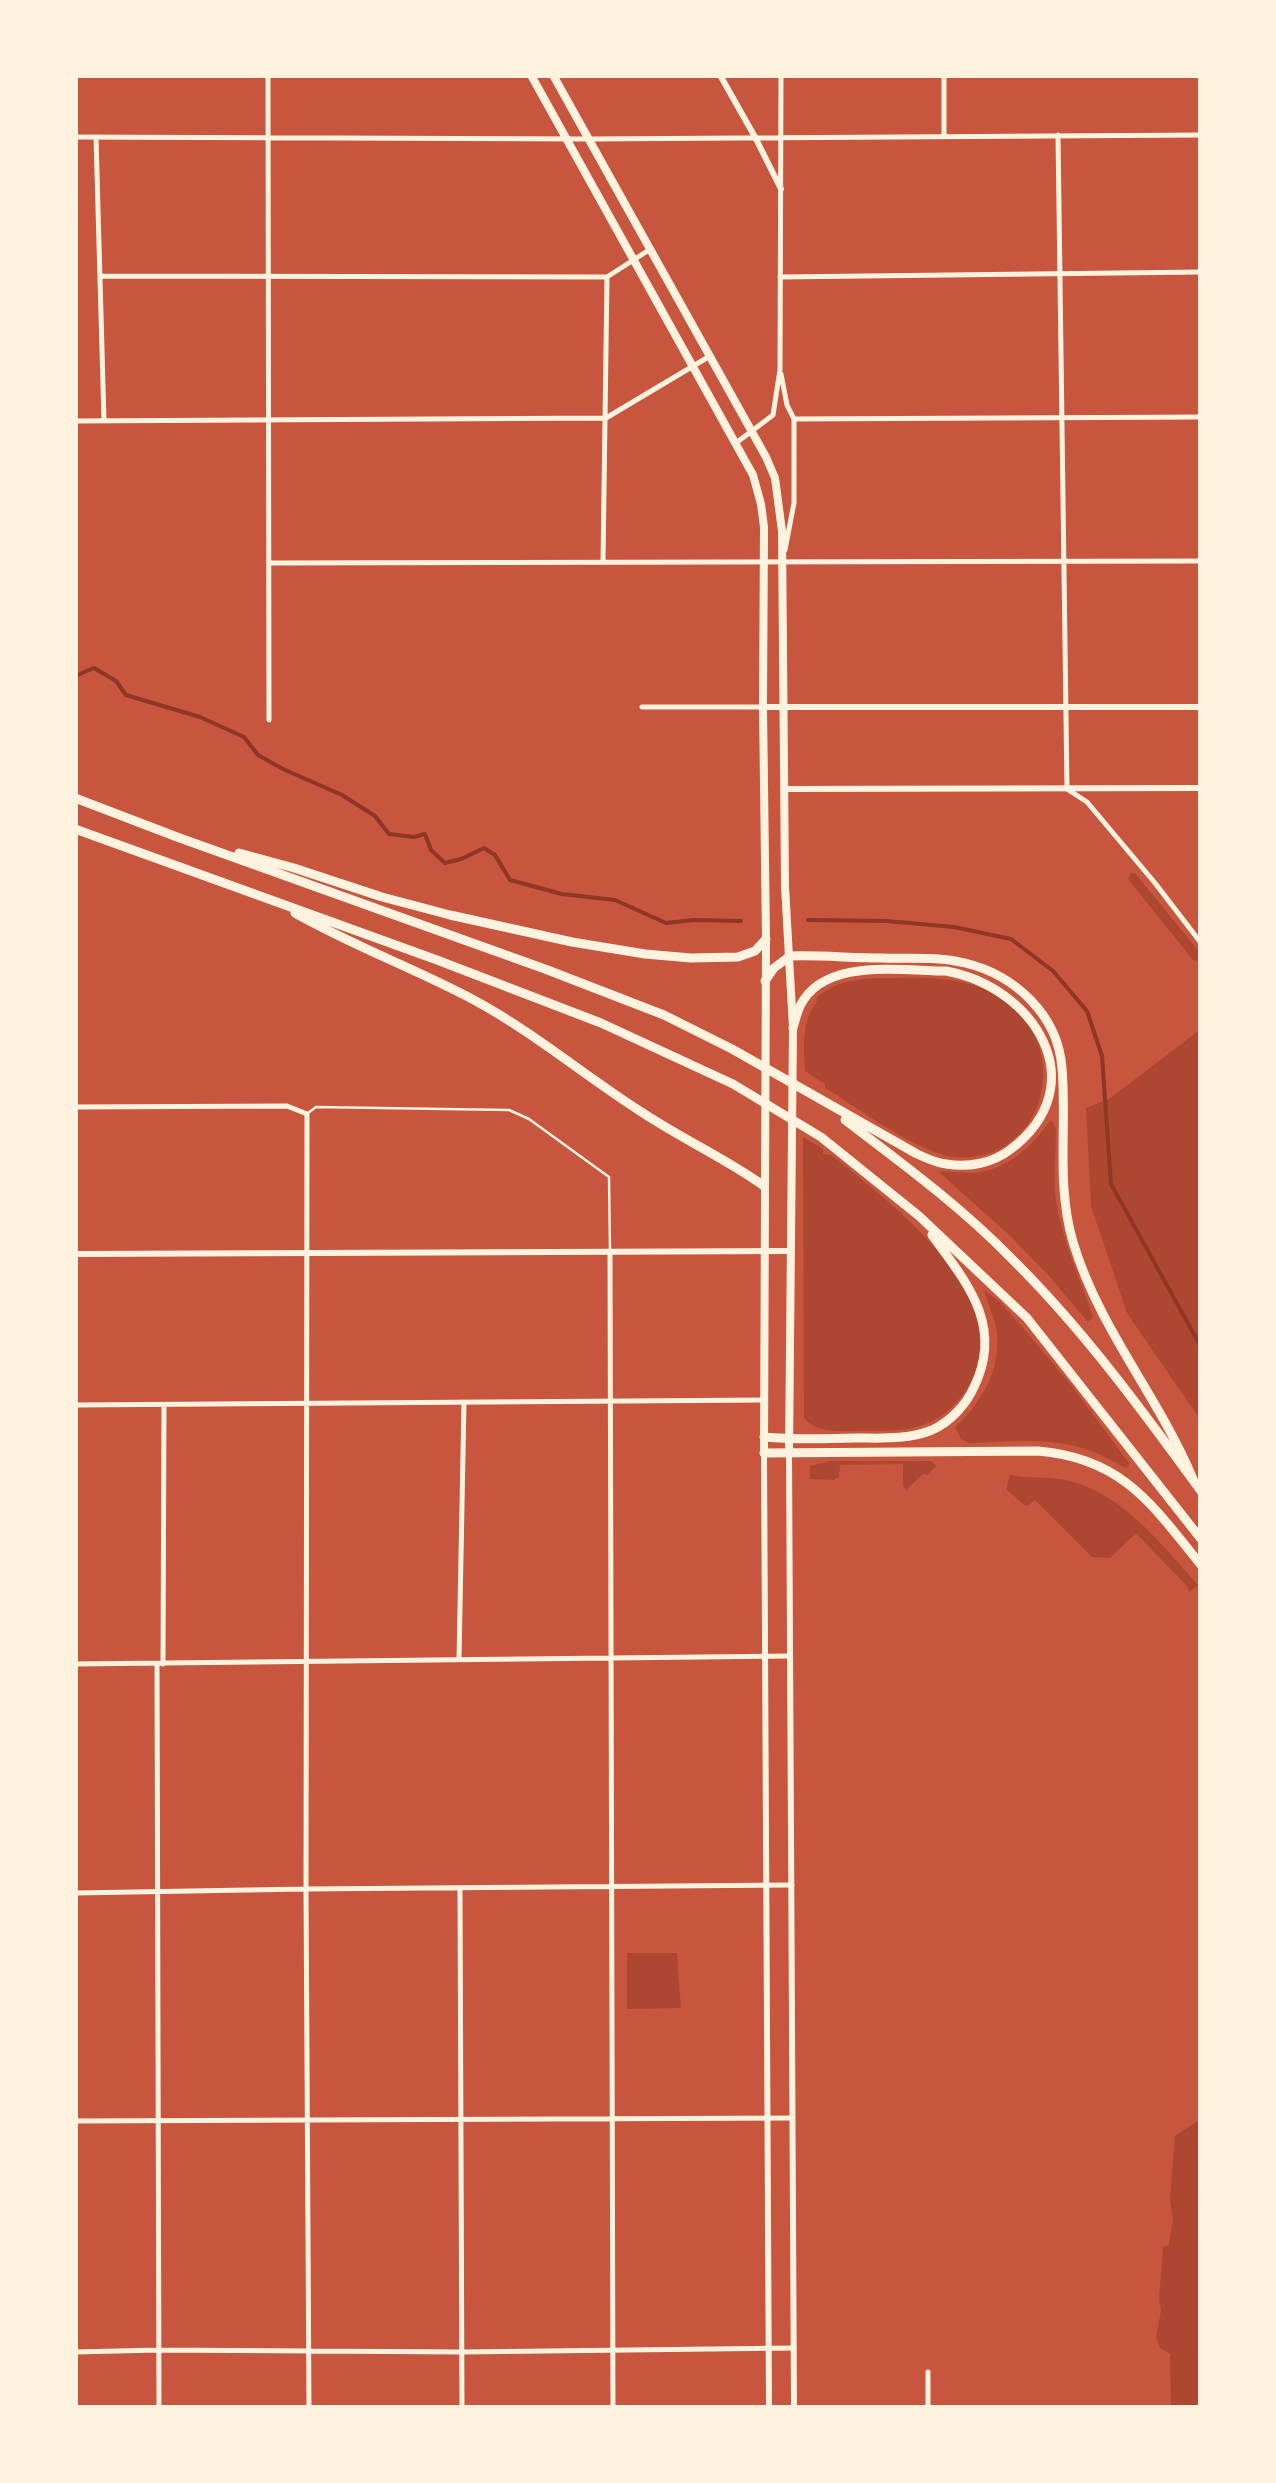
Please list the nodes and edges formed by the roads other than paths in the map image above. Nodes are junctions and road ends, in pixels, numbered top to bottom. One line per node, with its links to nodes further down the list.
1 (268, 75): 14 (street)
2 (531, 75): 15 (main road)
3 (552, 75): 16 (main road)
4 (720, 75): 12 (main road)
5 (780, 75): 13 (street)
6 (944, 75): 9 (street)
7 (1058, 135): 8 (street); 9 (street); 20 (street)
8 (1201, 135)
9 (944, 136): 13 (street)
10 (75, 137): 11 (street)
11 (96, 137): 14 (street); 22 (street)
12 (755, 137): 13 (street); 16 (street); 17 (main road)
13 (780, 137): 17 (street)
14 (268, 138): 15 (street); 23 (street)
15 (567, 139): 16 (street); 19 (main road)
16 (588, 140): 18 (main road)
17 (780, 190): 25 (street)
18 (650, 250): 19 (street); 26 (main road)
19 (635, 259): 24 (street); 27 (main road)
20 (1060, 272): 21 (street); 25 (street); 31 (street)
21 (1201, 272)
22 (100, 276): 23 (street); 35 (street)
23 (268, 276): 24 (street); 32 (street)
24 (607, 277): 30 (street)
25 (780, 277): 28 (street)
26 (710, 356): 27 (street); 36 (main road)
27 (693, 365): 30 (street); 37 (main road)
28 (780, 370): 33 (street); 36 (street)
29 (1201, 417): 31 (street)
30 (606, 418): 32 (street); 40 (street)
31 (1062, 418): 33 (street); 38 (street)
32 (269, 420): 35 (street); 43 (street)
33 (794, 420): 42 (street)
34 (75, 421): 35 (street)
35 (104, 421)
36 (752, 432): 37 (street); 42 (main road)
37 (735, 443): 41 (main road)
38 (1064, 561): 39 (street); 42 (street); 48 (street)
39 (1201, 561)
40 (603, 562): 41 (street); 43 (street)
41 (762, 562): 42 (street); 44 (main road)
42 (782, 562): 45 (main road)
43 (269, 563): 49 (street)
44 (762, 706): 45 (main road); 47 (street); 57 (main road)
45 (782, 706): 48 (main road); 51 (main road)
46 (1201, 707): 48 (main road)
47 (642, 708)
48 (1066, 708): 52 (street)
49 (269, 720)
50 (1201, 788): 52 (main road)
51 (784, 789): 52 (main road); 59 (main road)
52 (1067, 789): 58 (street)
53 (75, 798): 55 (highway)
54 (75, 830): 56 (highway)
55 (178, 837): 57 (highway); 62 (highway)
56 (271, 900): 65 (highway); 66 (highway)
57 (766, 939): 60 (main road)
58 (1201, 943)
59 (790, 956): 60 (highway); 61 (main road); 82 (highway)
60 (765, 981): 65 (main road)
61 (793, 1028): 62 (highway); 69 (main road)
62 (823, 1103): 82 (highway)
63 (75, 1106): 64 (street)
64 (307, 1114): 67 (lane); 70 (street)
65 (764, 1186): 68 (main road)
66 (919, 1216): 79 (highway); 84 (highway)
67 (610, 1250): 68 (main road); 70 (main road); 75 (street)
68 (764, 1251): 69 (main road); 72 (main road)
69 (791, 1251): 79 (main road)
70 (308, 1252): 71 (main road); 73 (street)
71 (75, 1254)
72 (764, 1400): 75 (street); 78 (main road)
73 (308, 1402): 74 (street); 77 (street); 90 (street)
74 (464, 1402): 75 (street); 89 (street)
75 (612, 1403): 88 (street)
76 (75, 1405): 77 (street)
77 (164, 1406): 92 (street)
78 (764, 1437): 79 (highway); 81 (main road)
79 (789, 1440): 80 (main road)
80 (789, 1452): 81 (highway); 85 (highway); 87 (main road)
81 (764, 1453): 86 (main road)
82 (1193, 1480): 83 (highway)
83 (1201, 1490)
84 (1201, 1539)
85 (1201, 1565)
86 (765, 1656): 87 (street); 88 (street); 93 (main road)
87 (790, 1656): 94 (main road)
88 (612, 1657): 89 (street); 95 (street)
89 (459, 1659): 90 (street)
90 (306, 1662): 92 (street); 96 (street)
91 (75, 1664): 92 (street)
92 (160, 1664): 98 (street)
93 (766, 1885): 94 (street); 95 (street); 101 (main road)
94 (792, 1885): 102 (main road)
95 (611, 1886): 97 (street); 100 (street)
96 (306, 1889): 97 (street); 98 (street); 105 (street)
97 (460, 1889): 103 (street)
98 (159, 1892): 99 (street); 104 (street)
99 (75, 1893)
100 (614, 2118): 101 (street); 103 (street); 109 (street)
101 (767, 2118): 102 (street); 110 (main road)
102 (794, 2118): 107 (main road)
103 (461, 2119): 105 (street); 113 (street)
104 (158, 2120): 105 (street); 106 (street); 111 (street)
105 (308, 2120): 108 (street)
106 (75, 2121)
107 (794, 2348): 110 (street); 120 (main road)
108 (309, 2349): 111 (street); 113 (street); 116 (street)
109 (612, 2349): 110 (street); 113 (street); 118 (street)
110 (769, 2349): 119 (main road)
111 (159, 2350): 112 (street); 115 (street)
112 (75, 2352)
113 (462, 2352): 117 (street)
114 (928, 2372): 121 (street)
115 (158, 2408)
116 (309, 2408)
117 (462, 2408)
118 (612, 2408)
119 (769, 2408)
120 (794, 2408)
121 (928, 2408)

